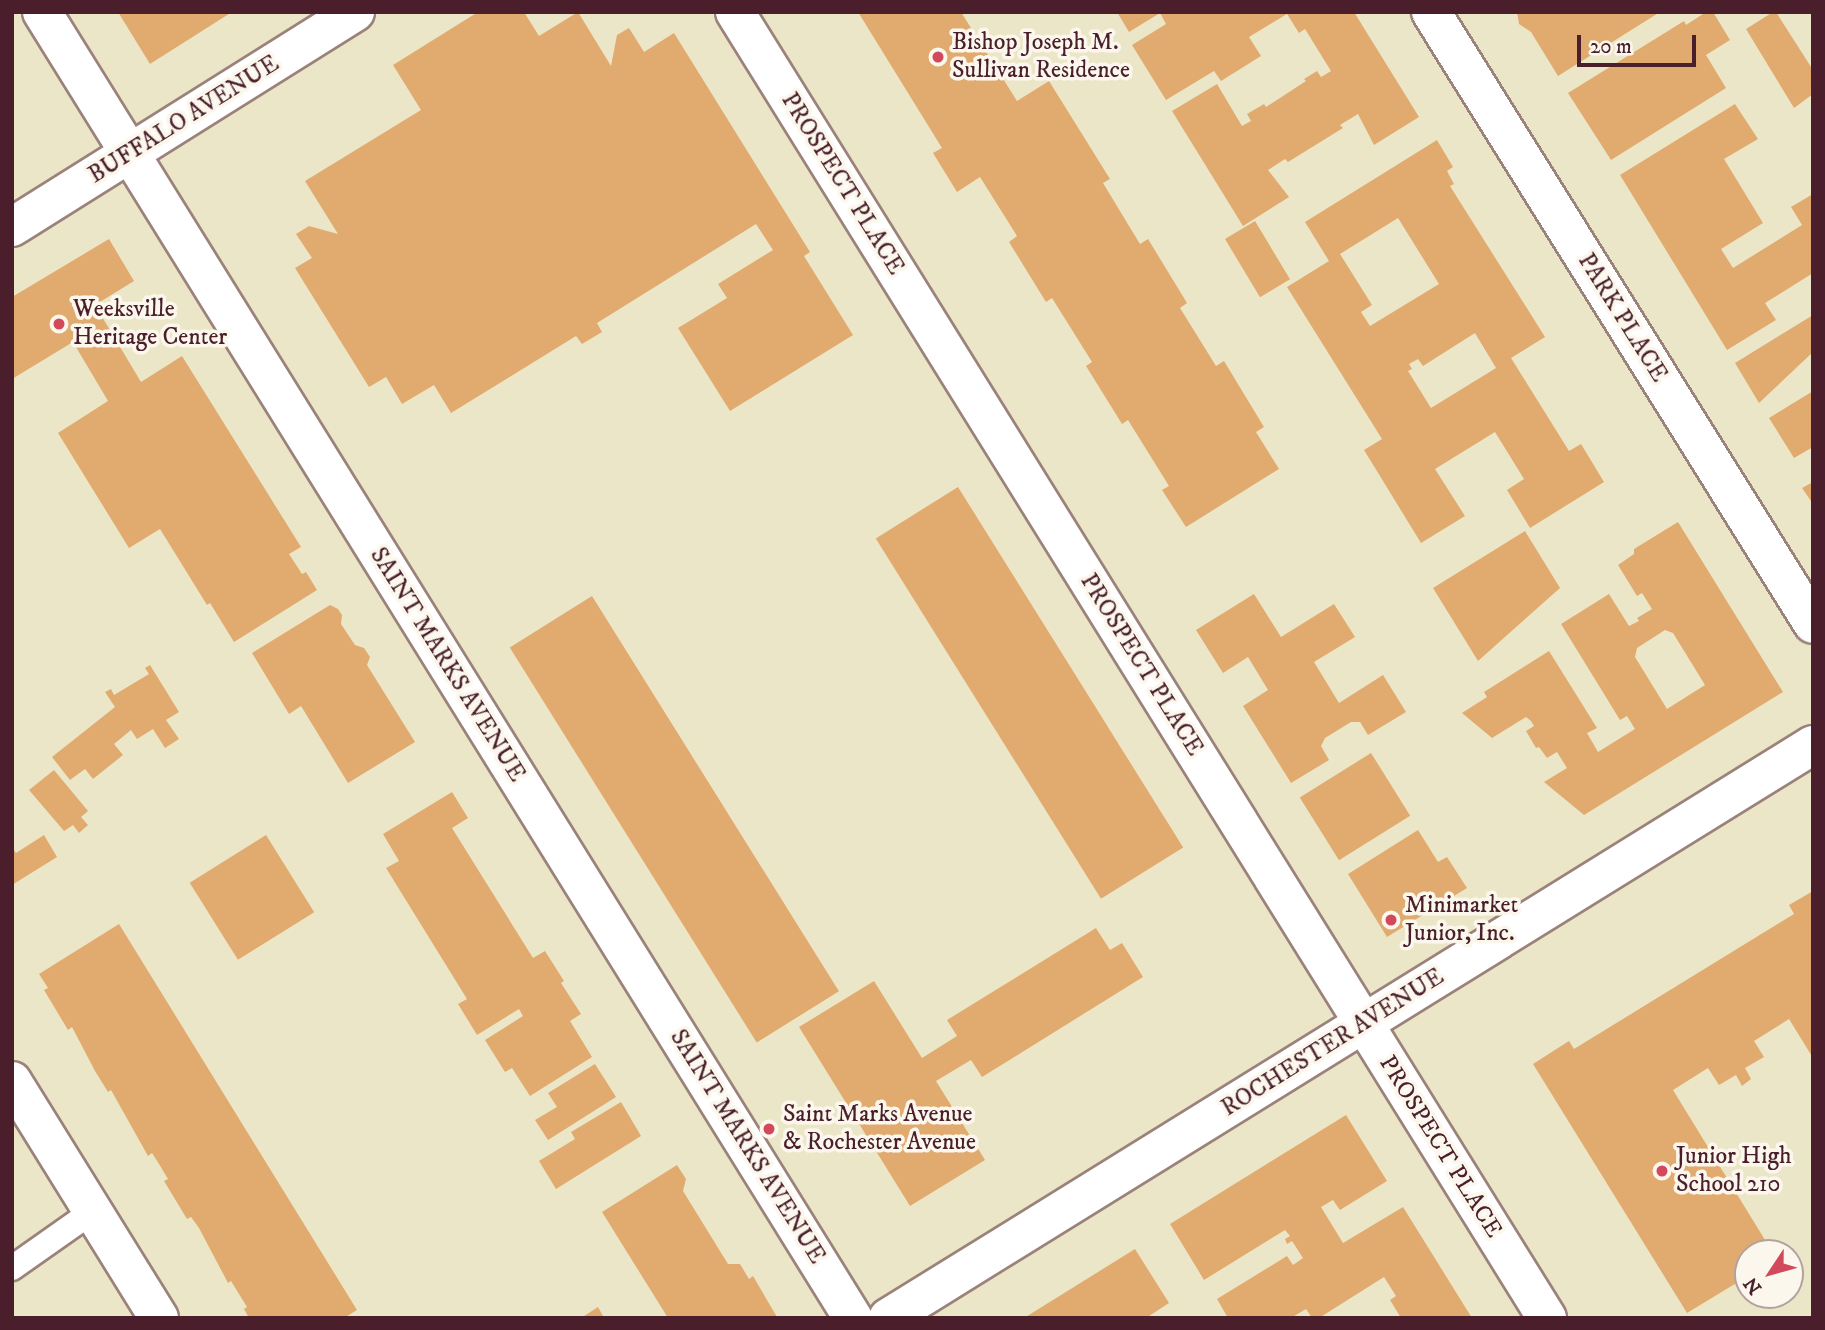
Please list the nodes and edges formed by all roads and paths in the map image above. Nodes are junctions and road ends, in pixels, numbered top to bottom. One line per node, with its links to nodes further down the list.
1 (42, 12): 5 (street, SAINT MARKS AVENUE)
2 (355, 12): 5 (street, BUFFALO AVENUE)
3 (735, 12): 9 (street, PROSPECT PLACE)
4 (1431, 12): 7 (street, PARK PLACE)
5 (130, 153): 6 (street, BUFFALO AVENUE); 14 (street, SAINT MARKS AVENUE)
6 (12, 227)
7 (1813, 624)
8 (1813, 745): 9 (street, ROCHESTER AVENUE)
9 (1364, 1024): 15 (street, ROCHESTER AVENUE); 16 (street, PROSPECT PLACE)
10 (12, 1081): 11 (street)
11 (93, 1211): 12 (lane); 13 (street)
12 (12, 1268)
13 (159, 1318)
14 (853, 1318)
15 (888, 1318)
16 (1547, 1318)

